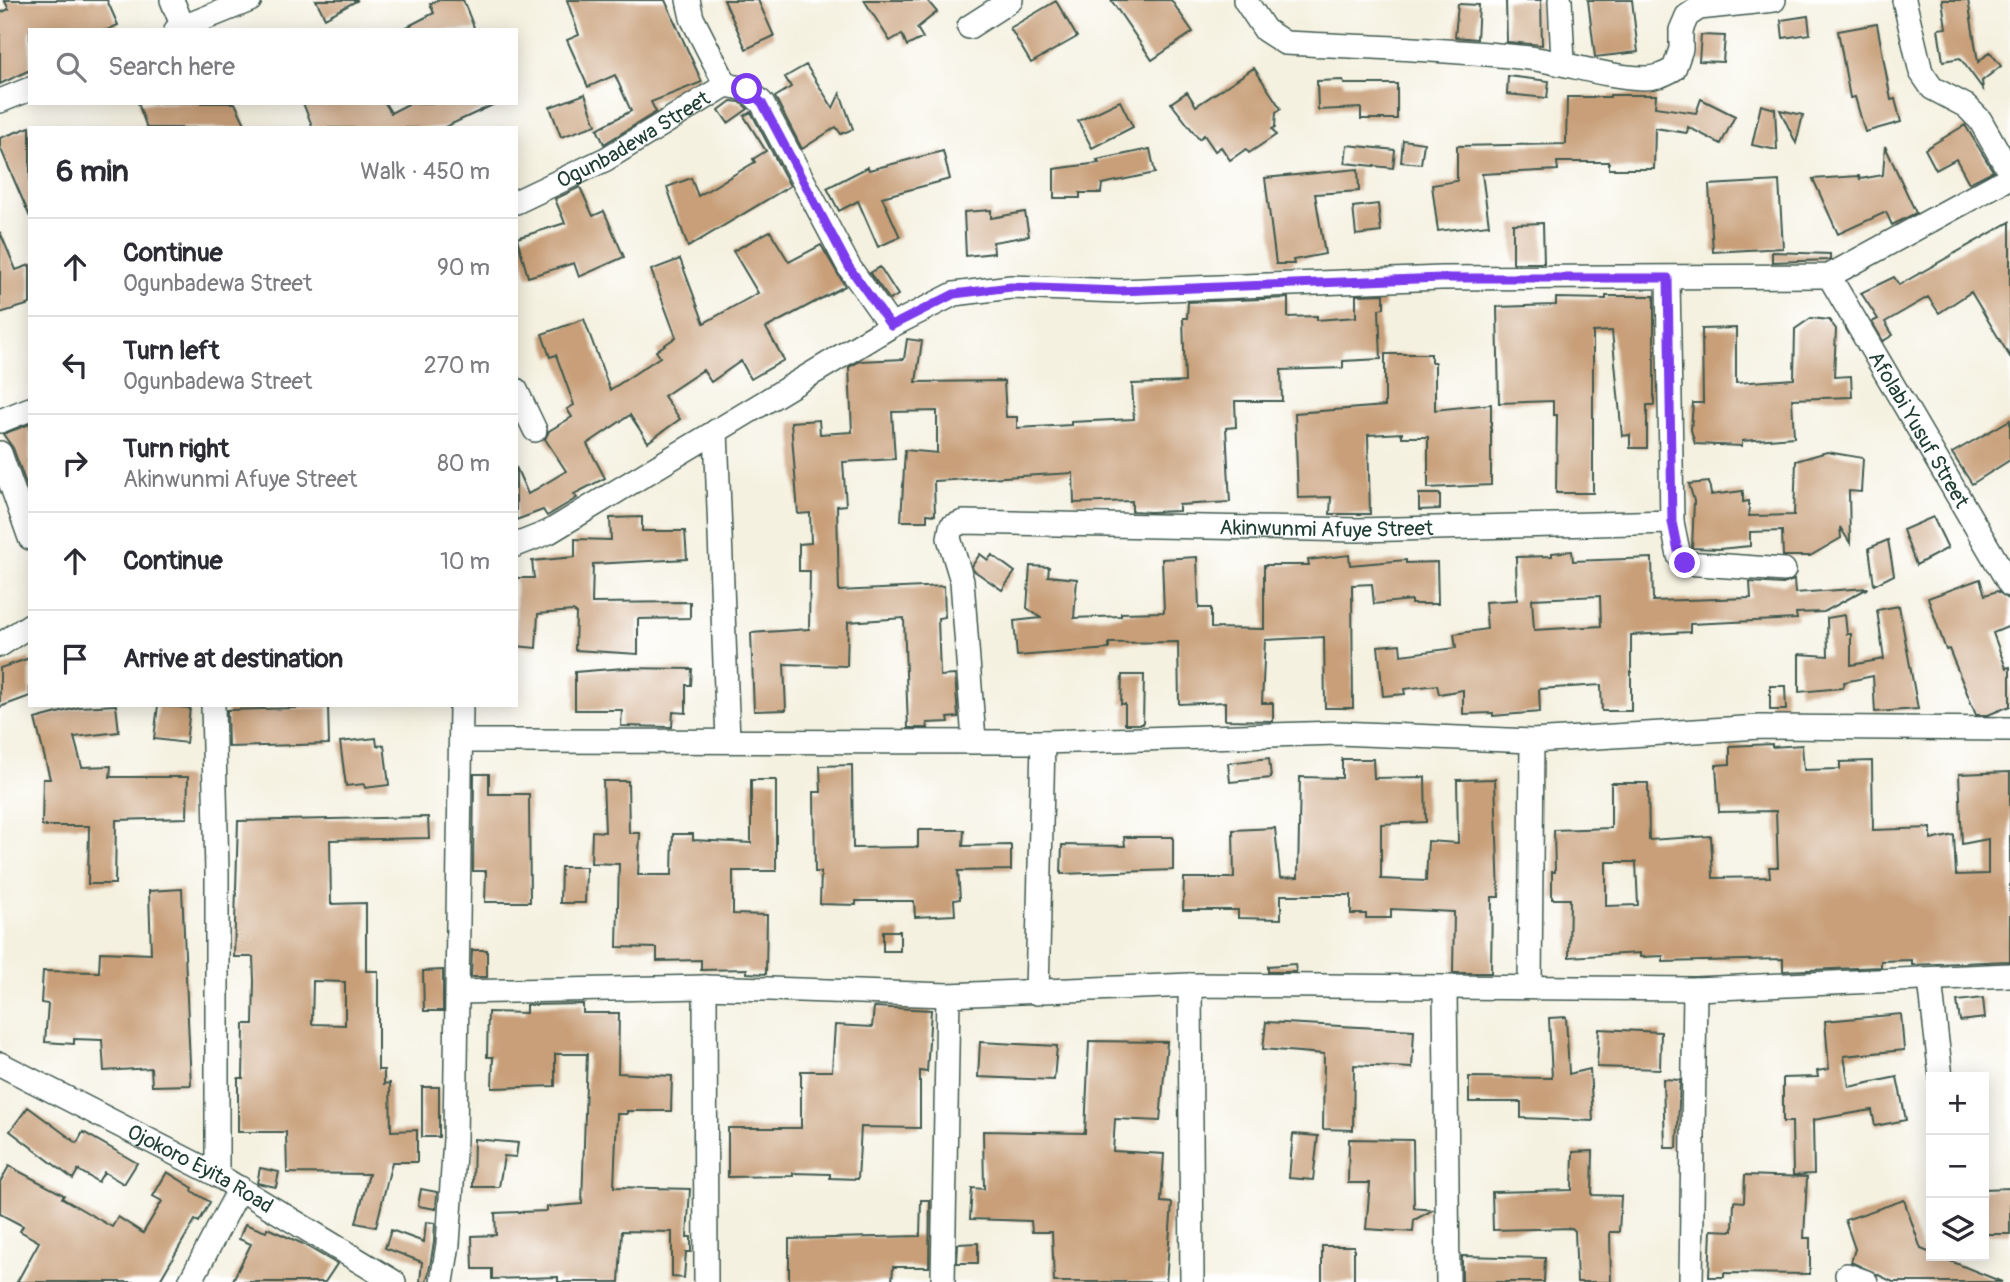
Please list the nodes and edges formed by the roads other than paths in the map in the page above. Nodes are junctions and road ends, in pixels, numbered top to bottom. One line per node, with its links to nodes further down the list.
1 (172, 0): 10 (street)
2 (250, 0): 10 (street)
3 (688, 0): 12 (street)
4 (1011, 0): 9 (street)
5 (1245, 0): 11 (street)
6 (1560, 0): 11 (street)
7 (1774, 0): 11 (street)
8 (1904, 0): 15 (street)
9 (969, 27)
10 (179, 28)
11 (1563, 62)
12 (726, 85): 16 (street, Ogunbadewa Street); 19 (street, Ogunbadewa Street)
13 (28, 90): 14 (street)
14 (0, 101)
15 (2010, 175): 17 (street)
16 (518, 201)
17 (1829, 276): 18 (street); 30 (street, Afolabi Yusuf Street)
18 (1668, 278): 19 (street); 26 (street)
19 (891, 326): 24 (street)
20 (518, 394): 23 (street)
21 (28, 410): 22 (street)
22 (0, 421)
23 (535, 430)
24 (716, 431): 28 (street); 36 (street)
25 (0, 453): 27 (street)
26 (1672, 522): 29 (street); 37 (street, Akinwunmi Afuye Street)
27 (28, 532)
28 (518, 544)
29 (1784, 570)
30 (2010, 585)
31 (28, 626): 32 (street)
32 (0, 645)
33 (213, 707): 53 (street)
34 (461, 707): 38 (street)
35 (2010, 729): 39 (street)
36 (728, 740): 37 (street); 38 (street)
37 (974, 740): 40 (street)
38 (462, 741): 48 (street)
39 (1532, 741): 40 (street); 45 (street)
40 (1043, 742): 49 (street)
41 (2010, 975): 42 (street)
42 (1930, 980): 47 (street); 51 (street)
43 (1190, 985): 46 (street); 49 (street); 60 (street)
44 (705, 987): 48 (street); 50 (street); 58 (street)
45 (1530, 987): 46 (street); 47 (street)
46 (1445, 988): 61 (street)
47 (1695, 989): 62 (street)
48 (457, 992): 57 (street)
49 (1037, 993): 50 (street)
50 (948, 995): 59 (street)
51 (1940, 1072)
52 (3, 1073): 53 (street, Ojokoro Eyita Road)
53 (217, 1175): 54 (street, Ojokoro Eyita Road)
54 (240, 1188): 55 (street); 56 (street, Ojokoro Eyita Road)
55 (190, 1282)
56 (394, 1282)
57 (442, 1282)
58 (706, 1282)
59 (943, 1282)
60 (1192, 1282)
61 (1448, 1282)
62 (1691, 1282)

